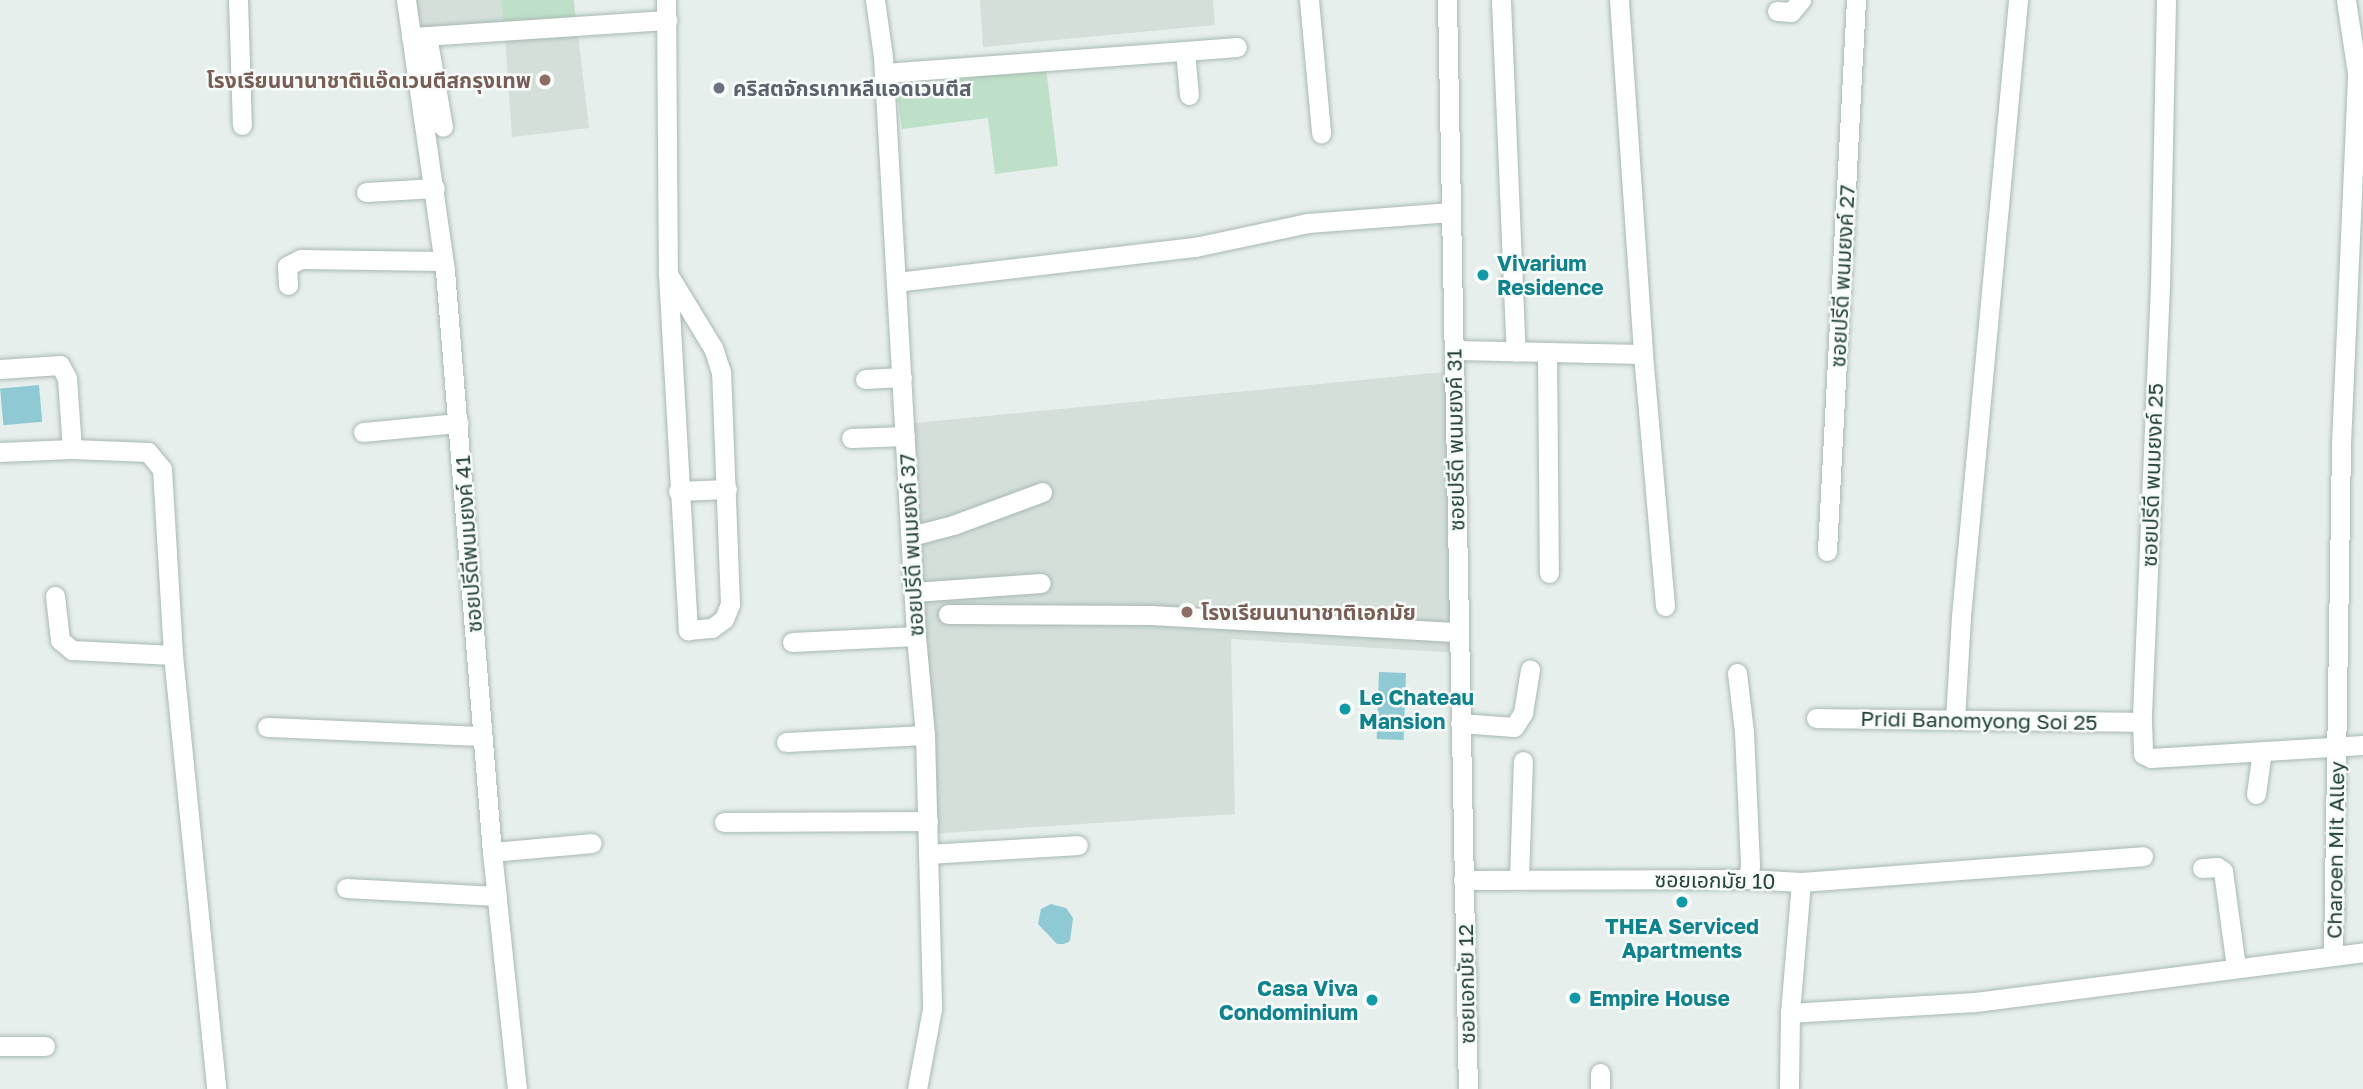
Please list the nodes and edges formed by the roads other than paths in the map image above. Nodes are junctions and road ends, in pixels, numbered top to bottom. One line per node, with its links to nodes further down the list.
1 (238, 0): 22 (street)
2 (406, 0): 16 (street, ซอยปรีดีพนมยงค์ 41)
3 (666, 0): 15 (street)
4 (875, 0): 19 (street, ซอยปรีดี พนมยงค์ 37)
5 (1309, 0): 24 (street)
6 (1447, 0): 27 (street, ซอยปรีดี พนมยงค์ 31)
7 (1619, 0): 35 (street)
8 (1801, 0): 14 (street)
9 (1856, 0): 49 (street, ซอยปรีดี พนมยงค์ 27)
10 (2018, 0): 63 (street)
11 (2166, 0): 64 (street, ซอยปรีดี พนมยงค์ 25)
12 (2346, 0): 21 (street)
13 (1501, 1): 33 (street)
14 (1777, 11)
15 (667, 20): 16 (street); 29 (street)
16 (419, 37): 23 (street); 25 (street, ซอยปรีดีพนมยงค์ 41)
17 (1237, 47): 18 (street)
18 (1185, 51): 19 (street); 20 (street)
19 (884, 73): 30 (street, ซอยปรีดี พนมยงค์ 37)
20 (1189, 95)
21 (2359, 100): 71 (street)
22 (242, 125)
23 (443, 127)
24 (1321, 134)
25 (435, 188): 26 (street); 28 (street, ซอยปรีดีพนมยงค์ 41)
26 (366, 192)
27 (1451, 212): 30 (street); 32 (street, ซอยปรีดี พนมยงค์ 31)
28 (443, 261): 31 (street); 39 (street, ซอยปรีดีพนมยงค์ 41)
29 (668, 274): 45 (street); 46 (street)
30 (897, 282): 37 (street, ซอยปรีดี พนมยงค์ 37)
31 (288, 285)
32 (1454, 350): 33 (street); 56 (street, ซอยปรีดี พนมยงค์ 31)
33 (1516, 352): 34 (street)
34 (1547, 352): 35 (street); 50 (street)
35 (1643, 354): 54 (street)
36 (0, 369): 43 (street)
37 (902, 377): 38 (street); 41 (street, ซอยปรีดี พนมยงค์ 37)
38 (865, 379)
39 (459, 423): 40 (street); 68 (street, ซอยปรีดีพนมยงค์ 41)
40 (363, 432)
41 (905, 436): 42 (street); 48 (street, ซอยปรีดี พนมยงค์ 37)
42 (851, 438)
43 (72, 449): 44 (street); 59 (street)
44 (0, 452)
45 (727, 489): 46 (street); 46 (street)
46 (678, 491)
47 (1042, 492): 48 (street)
48 (911, 536): 52 (street, ซอยปรีดี พนมยงค์ 37)
49 (1826, 551)
50 (1549, 573)
51 (1041, 583): 52 (street)
52 (914, 592): 57 (street, ซอยปรีดี พนมยงค์ 37)
53 (55, 596): 59 (street)
54 (1665, 606)
55 (948, 614): 56 (street)
56 (1459, 632): 65 (street, ซอยปรีดี พนมยงค์ 31)
57 (916, 636): 58 (street); 67 (street, ซอยปรีดี พนมยงค์ 37)
58 (792, 642)
59 (173, 655): 95 (street)
60 (1530, 670): 65 (street)
61 (1737, 673): 84 (street)
62 (1816, 718): 63 (street, Pridi Banomyong Soi 25)
63 (1955, 720): 64 (street, Pridi Banomyong Soi 25)
64 (2142, 722): 72 (street, ซอยปรีดี พนมยงค์ 25)
65 (1460, 723): 85 (street, ซอยปรีดี พนมยงค์ 31)
66 (267, 727): 68 (street)
67 (925, 735): 69 (street); 75 (street, ซอยปรีดี พนมยงค์ 37)
68 (482, 736): 79 (street, ซอยปรีดีพนมยงค์ 41)
69 (786, 742)
70 (2363, 745): 71 (street, ซอยปรีดี พนมยงค์ 25)
71 (2338, 746): 72 (street, ซอยปรีดี พนมยงค์ 25); 90 (street, Charoen Mit Alley)
72 (2262, 751): 74 (street)
73 (1523, 761): 83 (street)
74 (2256, 794)
75 (928, 821): 76 (street); 80 (street, ซอยปรีดี พนมยงค์ 37)
76 (724, 822)
77 (592, 843): 79 (street)
78 (1078, 845): 80 (street)
79 (492, 852): 88 (street, ซอยปรีดีพนมยงค์ 41)
80 (928, 854): 97 (street, ซอยปรีดี พนมยงค์ 37)
81 (2144, 856): 86 (street)
82 (2202, 868): 91 (street)
83 (1519, 879): 84 (street, ซอยเอกมัย 10); 85 (street, ซอยเอกมัย 10)
84 (1748, 879): 86 (street, ซอยเอกมัย 10)
85 (1463, 880): 98 (street, ซอยเอกมัย 12)
86 (1801, 882): 92 (street, ซอยเอกมัย 10)
87 (346, 888): 88 (street)
88 (497, 896): 96 (street, ซอยปรีดีพนมยงค์ 41)
89 (2363, 951): 90 (street)
90 (2333, 954): 91 (street)
91 (2236, 967): 92 (street)
92 (1790, 1013): 99 (street, ซอยเอกมัย 10)
93 (0, 1046): 94 (street)
94 (45, 1046)
95 (216, 1089)
96 (517, 1089)
97 (917, 1089)
98 (1468, 1089)
99 (1790, 1089)

